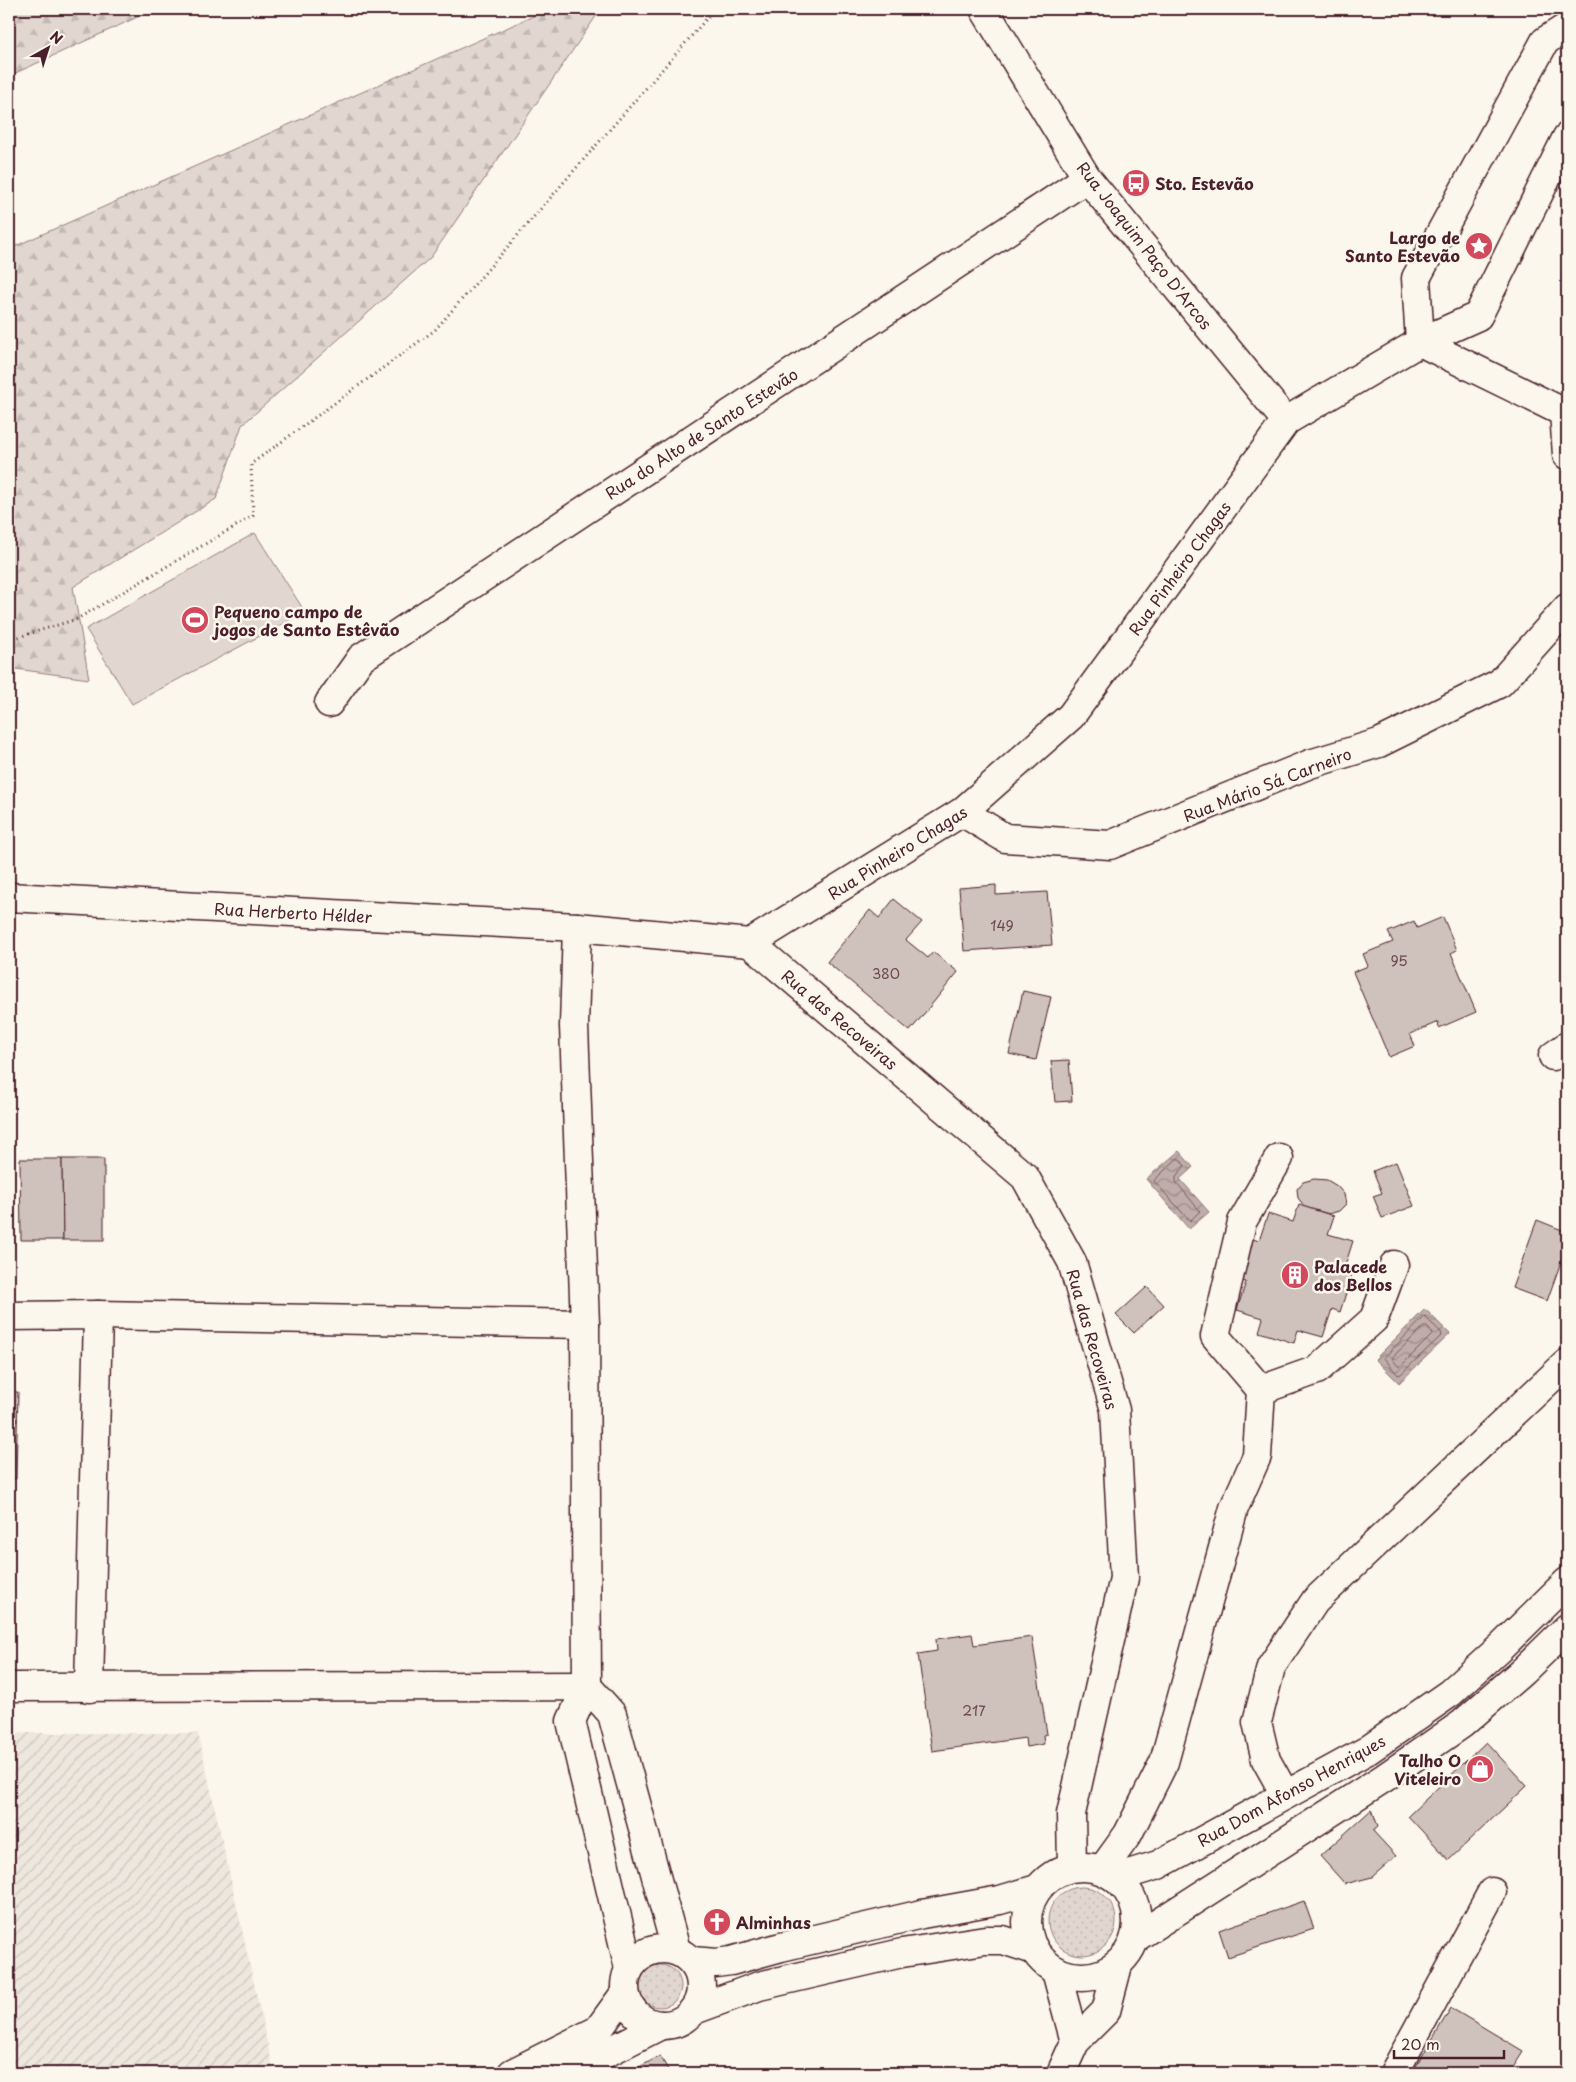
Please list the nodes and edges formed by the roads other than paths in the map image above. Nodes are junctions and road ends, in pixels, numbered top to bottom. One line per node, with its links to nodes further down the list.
1 (984, 9): 4 (street, Rua Joaquim Paço D'Arcos)
2 (1567, 27): 5 (street)
3 (1567, 137): 5 (street)
4 (1087, 178): 7 (street, Rua Joaquim Paço D'Arcos); 10 (street, Rua do Alto de Santo Estevão)
5 (1420, 342): 6 (street); 7 (street)
6 (1566, 413): 8 (street)
7 (1286, 422): 11 (street, Rua Pinheiro Chagas)
8 (1567, 455)
9 (1567, 608): 11 (street, Rua Mário Sá Carneiro)
10 (329, 703)
11 (962, 812): 14 (street, Rua Pinheiro Chagas)
12 (9, 897): 13 (street, Rua Herberto Hélder)
13 (577, 927): 14 (street); 19 (street)
14 (750, 943): 28 (street, Rua das Recoveiras)
15 (1279, 1158): 21 (street)
16 (1394, 1265): 21 (street)
17 (98, 1315): 18 (street); 19 (street); 26 (street)
18 (9, 1316)
19 (584, 1324): 24 (street)
20 (1567, 1363): 27 (street)
21 (1261, 1390): 29 (street)
22 (1567, 1582): 27 (street, Rua Dom Afonso Henriques)
23 (1567, 1628): 32 (street, Rua Dom Afonso Henriques)
24 (587, 1686): 26 (street); 34 (street); 37 (street)
25 (9, 1687): 26 (street)
26 (89, 1688)
27 (1285, 1794): 29 (street, Rua Dom Afonso Henriques)
28 (1072, 1868): 29 (street, Rua Dom Afonso Henriques); 30 (street, Rua Dom Afonso Henriques)
29 (1109, 1874): 32 (street, Rua Dom Afonso Henriques)
30 (1037, 1889): 33 (street, Rua Dom Afonso Henriques); 34 (street, Rua Dom Afonso Henriques)
31 (1492, 1892): 44 (street)
32 (1135, 1938): 35 (street, Rua Dom Afonso Henriques)
33 (1034, 1950): 36 (street, Rua Dom Afonso Henriques); 38 (street, Rua Dom Afonso Henriques)
34 (684, 1956): 37 (street, Rua Dom Afonso Henriques); 38 (street)
35 (1118, 1965): 36 (street, Rua Dom Afonso Henriques); 40 (street)
36 (1056, 1971): 40 (street)
37 (627, 1981): 39 (street); 41 (street, Rua Dom Afonso Henriques)
38 (694, 2010): 39 (street, Rua Dom Afonso Henriques)
39 (661, 2025): 42 (street, Rua Dom Afonso Henriques)
40 (1075, 2042): 43 (street)
41 (512, 2073)
42 (567, 2073)
43 (1061, 2073)
44 (1394, 2073)

